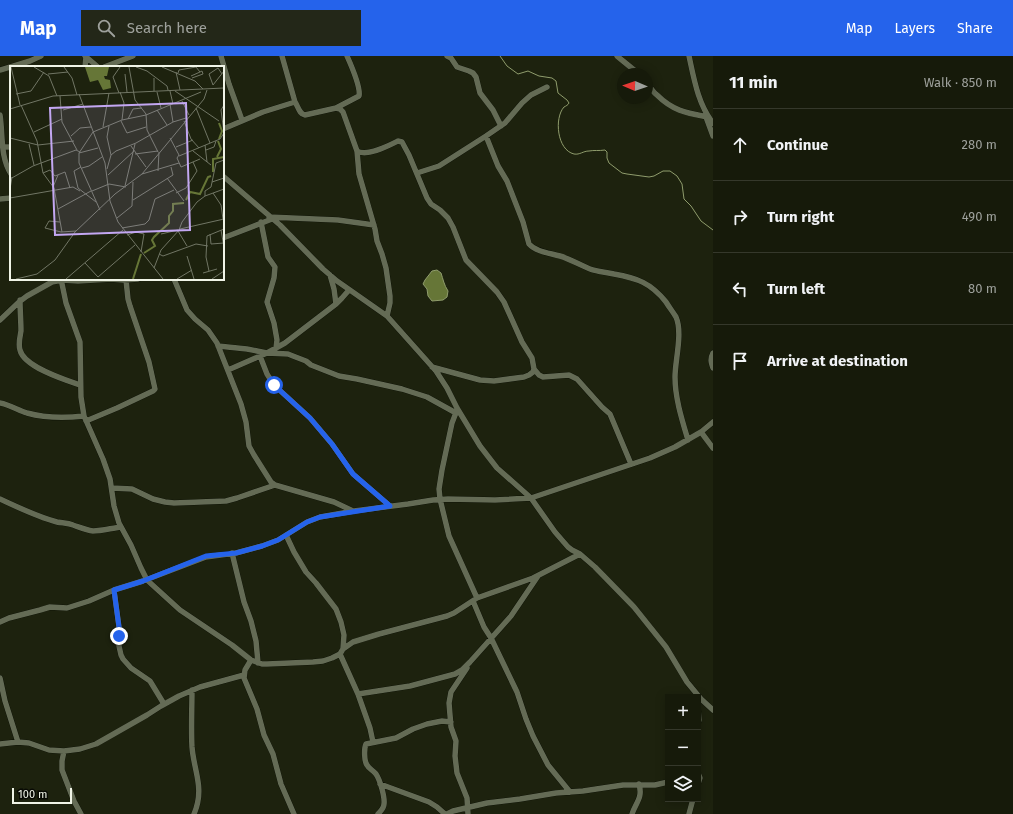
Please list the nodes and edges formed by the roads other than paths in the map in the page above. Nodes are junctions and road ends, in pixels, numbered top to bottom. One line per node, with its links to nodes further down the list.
1 (41, 56): 10 (street)
2 (85, 56): 11 (street)
3 (133, 56): 12 (street)
4 (221, 56): 14 (street)
5 (282, 56): 20 (street)
6 (347, 56): 21 (street)
7 (448, 56): 26 (street)
8 (617, 56): 16 (street)
9 (689, 56): 23 (street)
10 (13, 66)
11 (97, 66)
12 (107, 66)
13 (224, 66): 24 (street)
14 (224, 66)
15 (10, 67): 17 (street)
16 (632, 68)
17 (0, 70)
18 (547, 87): 26 (street)
19 (653, 90): 23 (street)
20 (295, 102): 21 (street); 24 (street)
21 (336, 108): 33 (street)
22 (0, 115): 28 (street)
23 (707, 117): 25 (street); 30 (street)
24 (242, 120): 27 (street)
25 (713, 123)
26 (500, 126): 29 (street)
27 (224, 129)
28 (1, 130): 31 (street)
29 (486, 136): 35 (street); 68 (street)
30 (713, 136)
31 (3, 147): 32 (street); 34 (street)
32 (10, 147)
33 (357, 151): 35 (street); 41 (street)
34 (10, 172)
35 (417, 174): 60 (street)
36 (224, 177): 39 (street)
37 (10, 198): 38 (street)
38 (0, 199)
39 (270, 218): 40 (street); 41 (street); 43 (street)
40 (261, 222): 42 (street); 54 (street)
41 (374, 225): 51 (street)
42 (224, 238)
43 (329, 274): 48 (street); 50 (street)
44 (61, 280): 45 (street); 49 (street); 62 (street)
45 (94, 280)
46 (126, 280): 65 (street)
47 (174, 280): 53 (street)
48 (349, 290): 50 (street); 51 (street)
49 (20, 300): 52 (street); 62 (street)
50 (336, 304): 54 (street)
51 (387, 316): 58 (street)
52 (0, 320)
53 (218, 346): 55 (street); 61 (street)
54 (276, 348): 55 (street)
55 (267, 353): 57 (street); 64 (street)
56 (713, 353): 59 (street)
57 (260, 356): 61 (street); 76 (street)
58 (432, 368): 60 (street); 64 (street)
59 (713, 368)
60 (534, 369): 70 (street)
61 (228, 370): 71 (street)
62 (80, 385): 65 (street)
63 (0, 403): 65 (street)
64 (457, 411): 73 (street); 75 (street)
65 (85, 418): 72 (street)
66 (713, 422): 67 (street)
67 (701, 432): 68 (street); 69 (street)
68 (688, 440): 70 (street)
69 (713, 448)
70 (631, 464): 73 (street)
71 (274, 485): 72 (street); 77 (street)
72 (112, 488): 78 (street)
73 (531, 498): 75 (street); 81 (street)
74 (0, 499): 78 (street)
75 (440, 499): 76 (street); 85 (street)
76 (390, 506): 77 (street)
77 (354, 511): 79 (street)
78 (120, 527): 83 (street)
79 (286, 536): 80 (street); 88 (street)
80 (232, 553): 83 (street); 91 (street)
81 (580, 554): 82 (street); 95 (street)
82 (538, 576): 85 (street); 87 (street)
83 (147, 580): 84 (street); 89 (street)
84 (114, 590): 86 (street); 98 (street)
85 (475, 599): 87 (street); 88 (street)
86 (0, 622)
87 (491, 638): 90 (street); 108 (street)
88 (341, 651): 91 (street); 96 (street)
89 (251, 660): 91 (street); 92 (street)
90 (470, 662): 96 (street); 100 (street)
91 (258, 663)
92 (244, 675): 94 (street); 113 (street)
93 (0, 678): 101 (street)
94 (192, 690): 98 (street); 112 (street)
95 (694, 690): 97 (street); 99 (street)
96 (358, 694): 102 (street)
97 (695, 694)
98 (164, 704): 104 (street)
99 (713, 710)
100 (451, 722): 102 (street); 110 (street)
101 (18, 742): 103 (street); 104 (street)
102 (373, 742): 106 (street)
103 (0, 744)
104 (64, 751): 111 (street)
105 (665, 783): 107 (street)
106 (380, 784): 114 (street); 115 (street)
107 (640, 784): 108 (street); 117 (street)
108 (570, 792): 110 (street)
109 (692, 802): 118 (street)
110 (468, 807): 115 (street); 116 (street)
111 (81, 814)
112 (194, 814)
113 (294, 814)
114 (378, 814)
115 (446, 814)
116 (468, 814)
117 (632, 814)
118 (689, 814)

